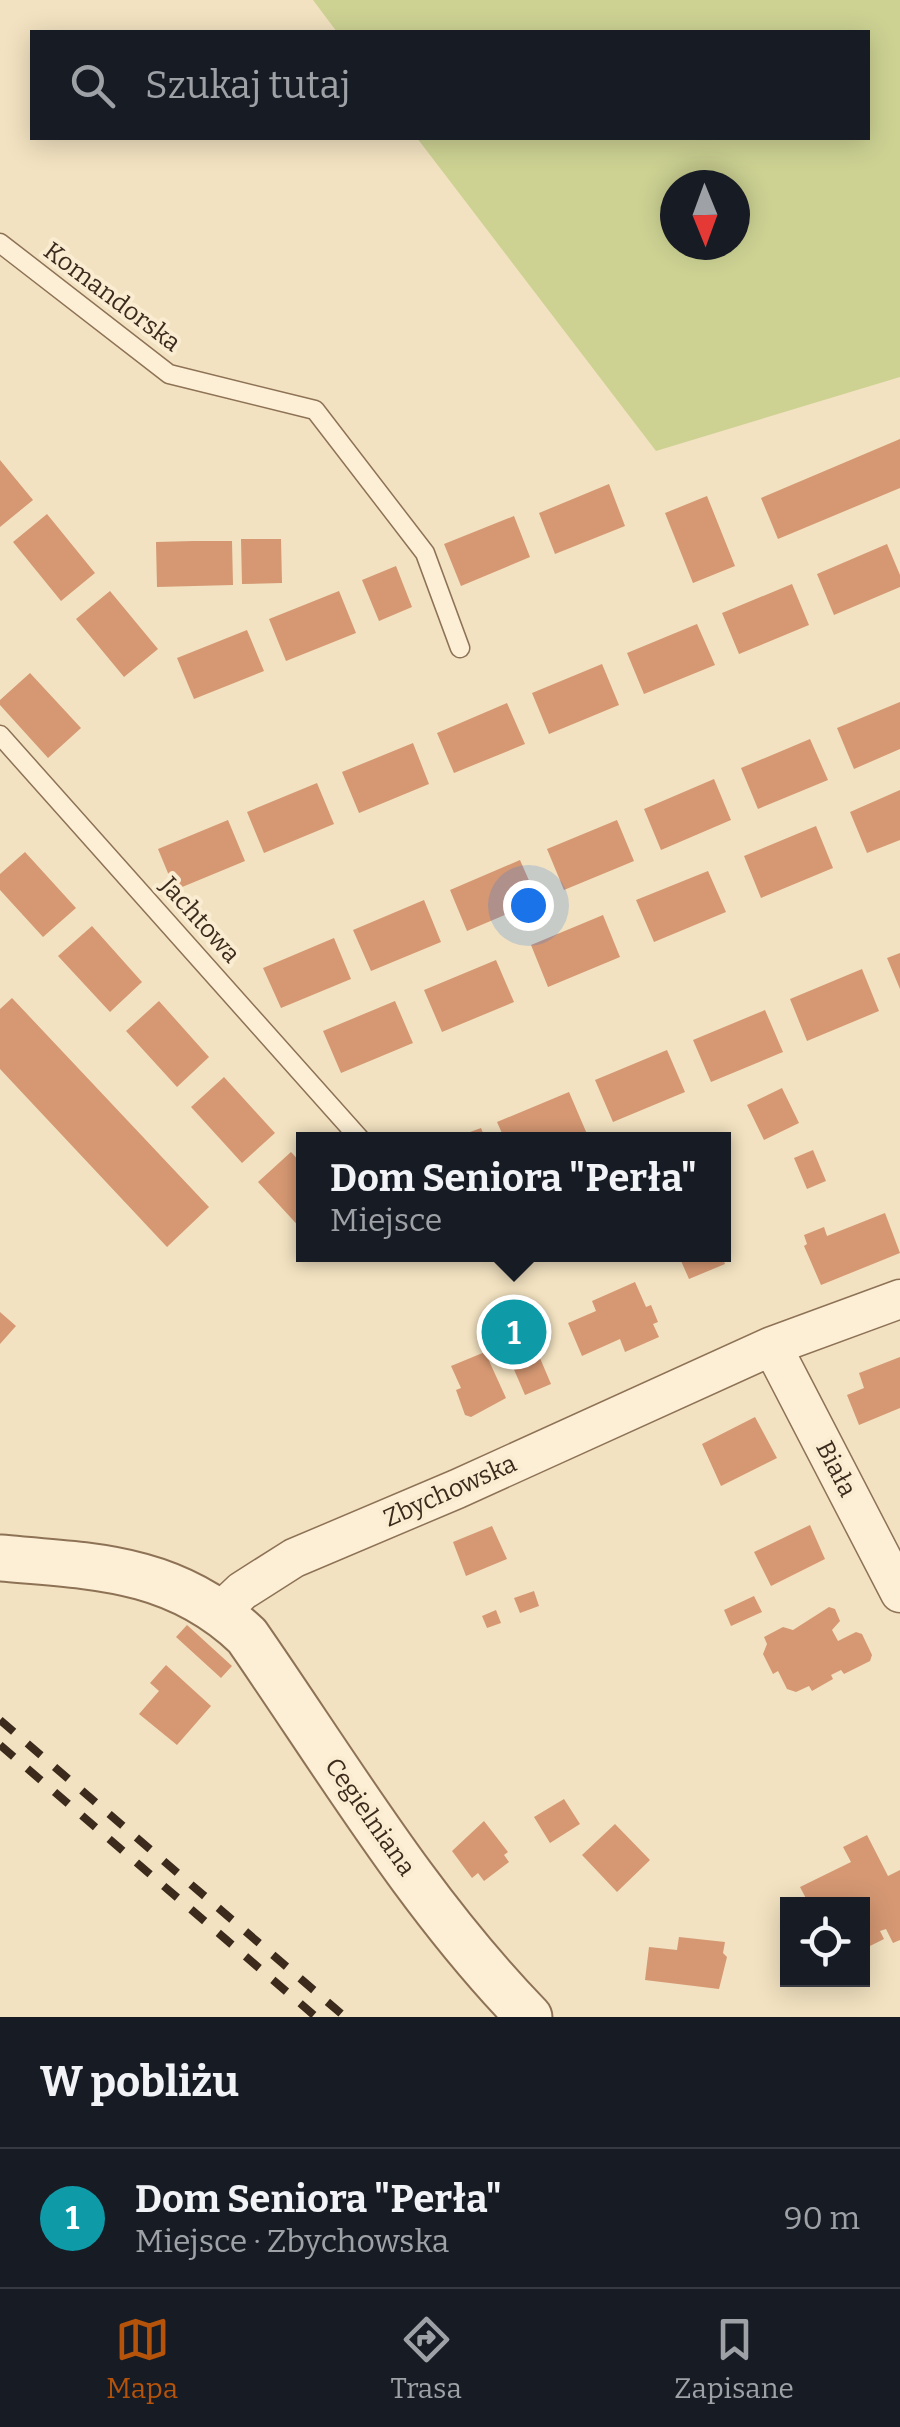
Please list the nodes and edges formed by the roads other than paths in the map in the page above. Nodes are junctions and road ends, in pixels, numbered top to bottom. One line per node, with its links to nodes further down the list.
1 (0, 242): 2 (lane, Komandorska)
2 (460, 648)
3 (0, 736): 4 (lane, Jachtowa)
4 (355, 1132)
5 (900, 1299): 6 (street, Zbychowska)
6 (772, 1346): 8 (street, Biała); 9 (street, Zbychowska)
7 (0, 1558): 9 (street)
8 (900, 1593)
9 (220, 1611): 10 (street, Cegielniana)
10 (529, 2017)

